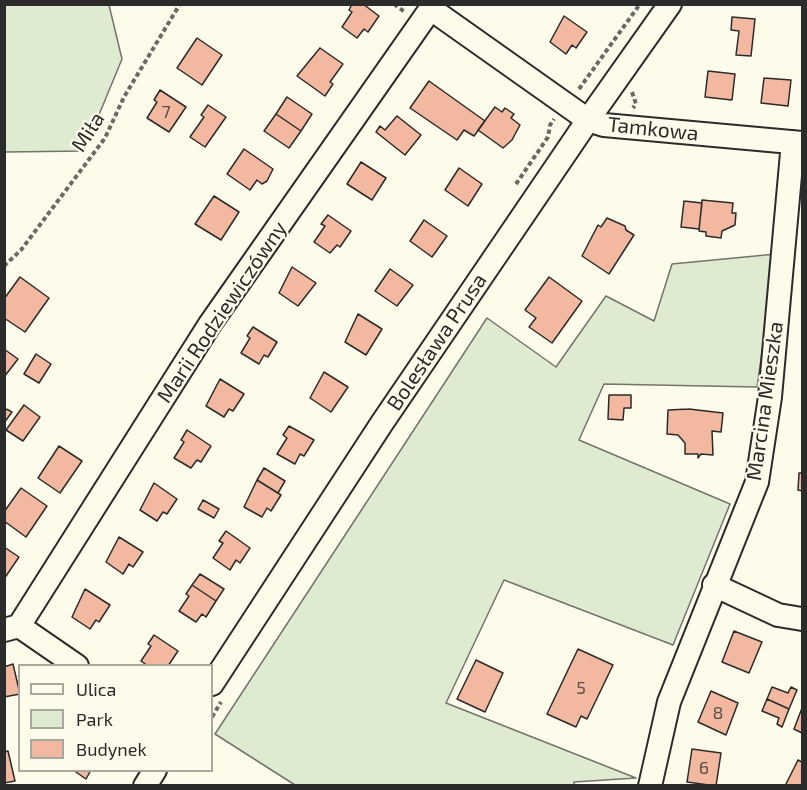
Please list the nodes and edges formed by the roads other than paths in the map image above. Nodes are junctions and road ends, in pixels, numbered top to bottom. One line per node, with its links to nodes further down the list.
1 (670, 4): 3 (street, Bolesława Prusa)
2 (432, 7): 3 (street, Tamkowa); 7 (street, Marii Rodziewiczówny)
3 (588, 120): 4 (street, Tamkowa); 9 (street, Bolesława Prusa)
4 (798, 143): 5 (street, Marcina Mieszka)
5 (714, 585): 6 (street); 12 (street, Marcina Mieszka)
6 (802, 619)
7 (12, 628): 8 (street, Marii Rodziewiczówny)
8 (74, 664)
9 (213, 682)
10 (154, 772): 11 (street)
11 (145, 786)
12 (650, 786)

